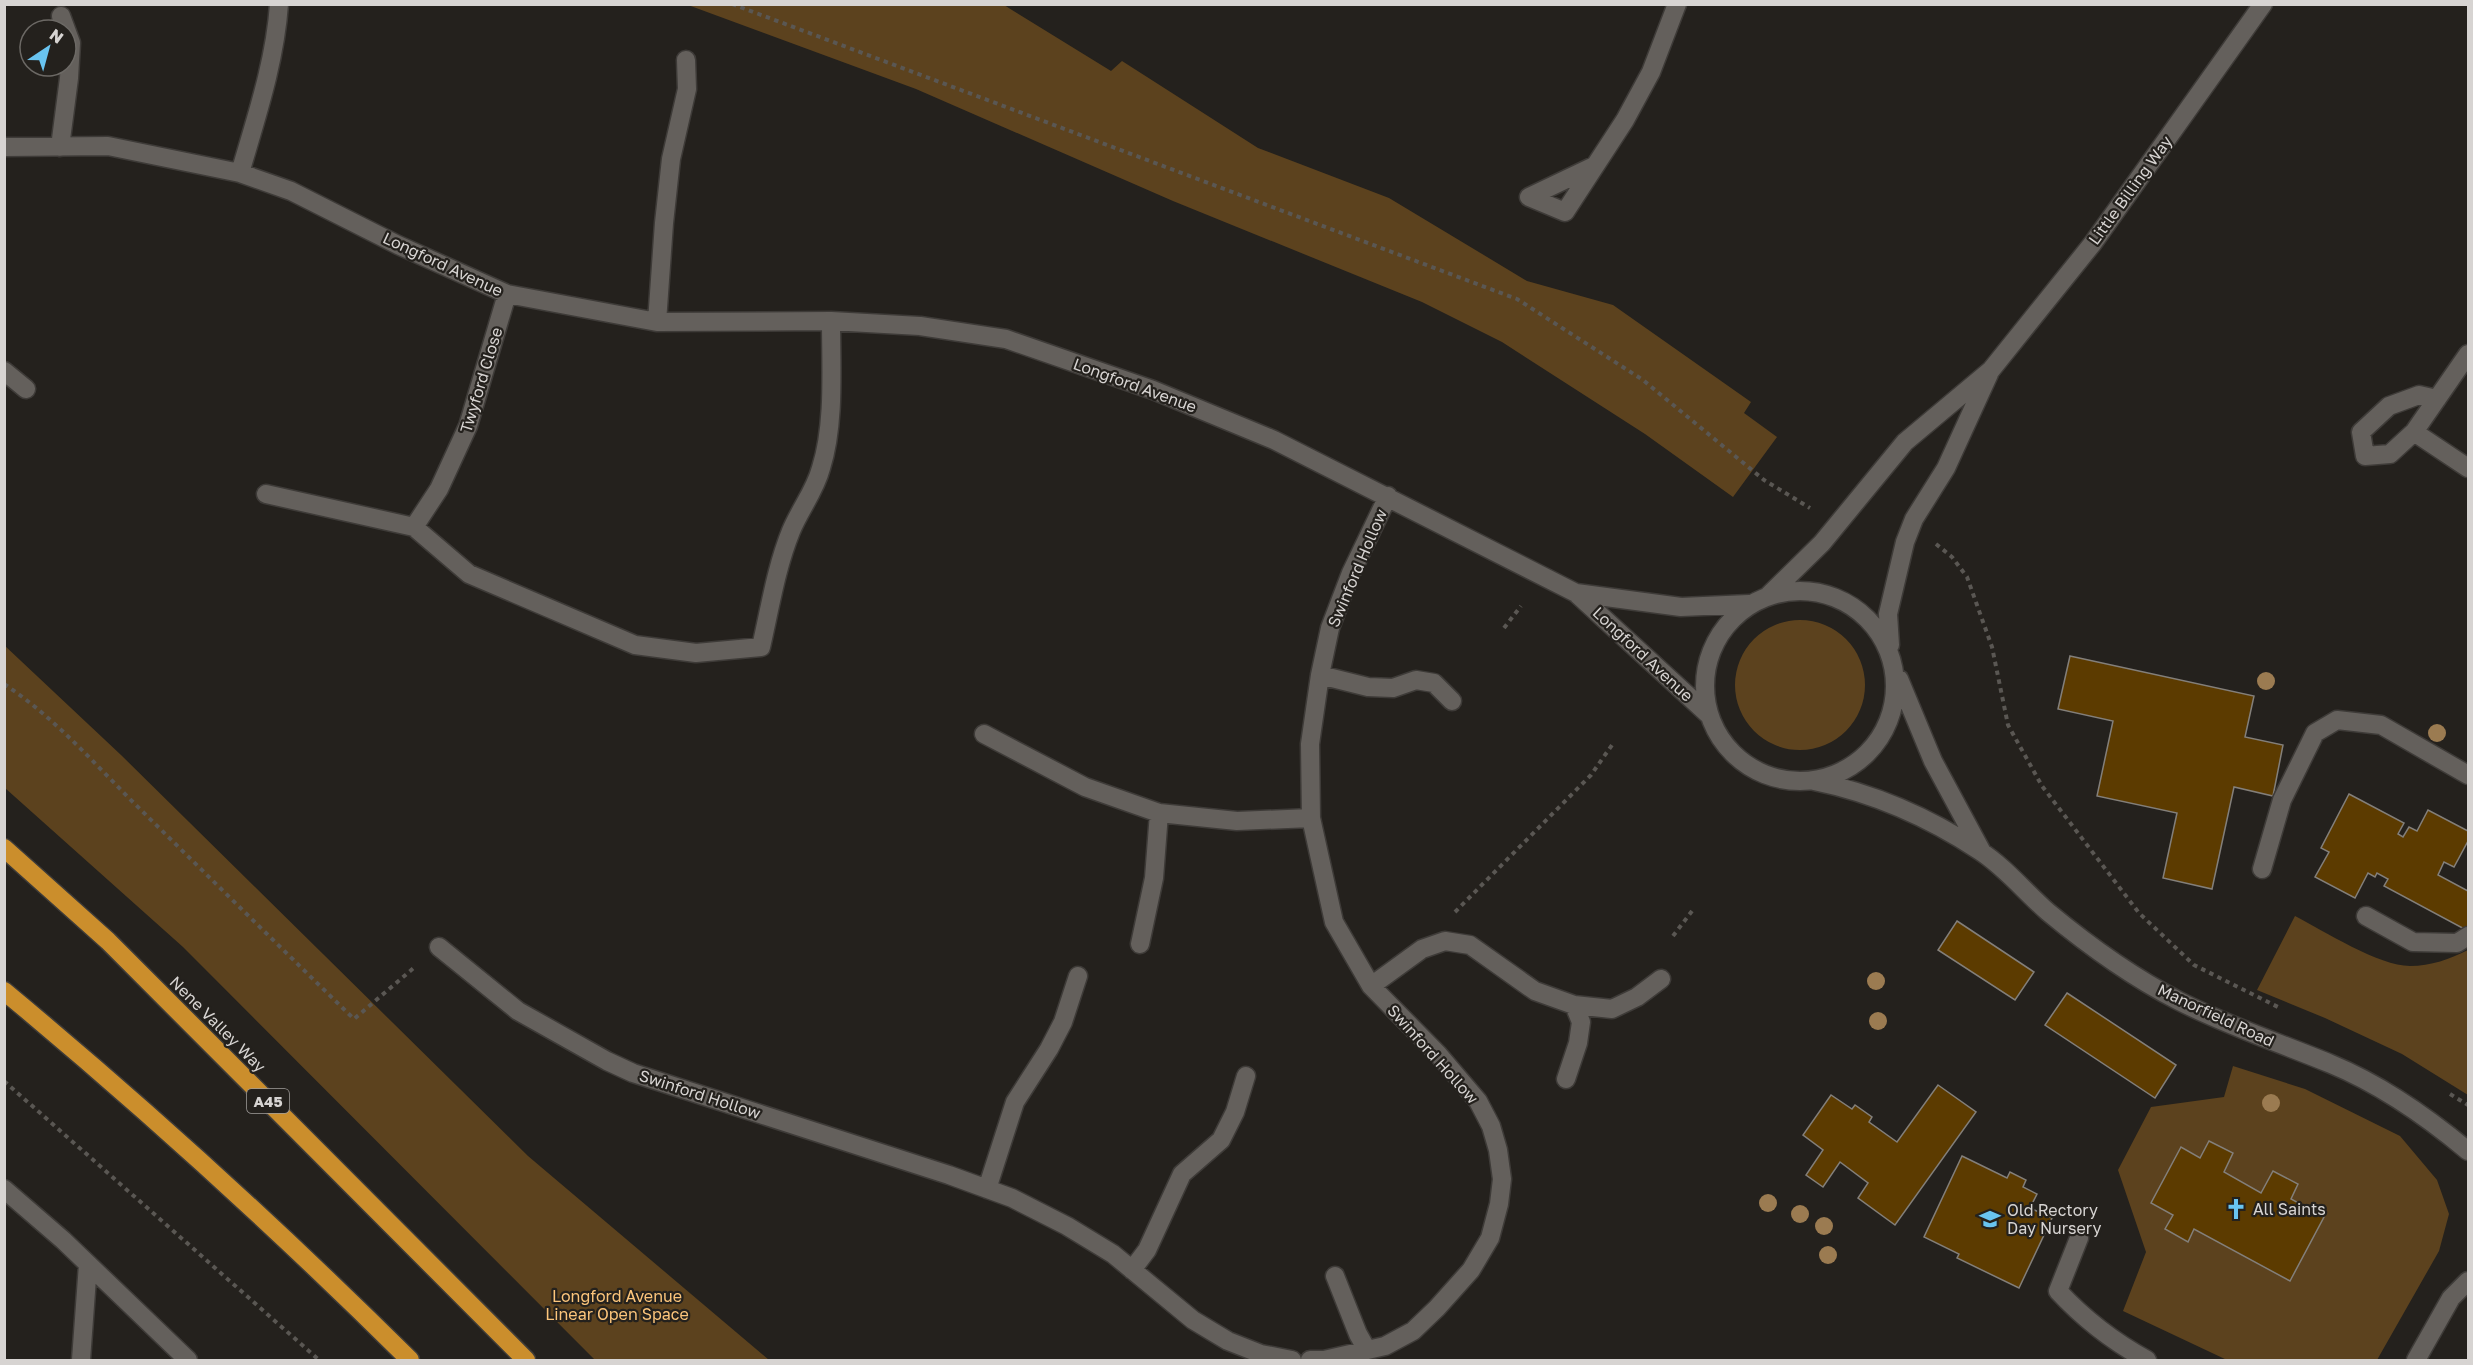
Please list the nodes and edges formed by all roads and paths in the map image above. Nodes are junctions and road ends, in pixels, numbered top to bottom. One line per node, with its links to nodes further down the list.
1 (279, 4): 10 (street)
2 (732, 4): 23 (path)
3 (1677, 4): 9 (street)
4 (2263, 4): 15 (street, Little Billing Way)
5 (61, 16): 8 (street)
6 (686, 60): 12 (street)
7 (4, 147): 8 (street, Longford Avenue)
8 (60, 147): 10 (street, Longford Avenue)
9 (1594, 166)
10 (240, 173): 11 (street, Longford Avenue)
11 (507, 294): 12 (street, Longford Avenue); 24 (street, Twyford Close)
12 (657, 321): 13 (street, Longford Avenue)
13 (831, 321): 22 (street, Longford Avenue); 24 (street)
14 (2469, 354): 18 (street)
15 (1991, 370): 27 (street, Little Billing Way); 31 (street, Little Billing Way)
16 (4, 371): 17 (street)
17 (26, 389)
18 (2437, 399): 19 (street); 19 (street)
19 (2414, 432): 20 (street)
20 (2469, 468)
21 (266, 494): 24 (street)
22 (1388, 496): 26 (street, Longford Avenue); 33 (street, Swinford Hollow)
23 (1816, 512)
24 (414, 526)
25 (1929, 538): 58 (path)
26 (1576, 592): 28 (street, Longford Avenue); 36 (street, Longford Avenue)
27 (1769, 595): 28 (street, Little Billing Way); 31 (street, Little Billing Way)
28 (1749, 604): 36 (street, Little Billing Way)
29 (1521, 606): 30 (path)
30 (1504, 628)
31 (1890, 652): 32 (street, Little Billing Way)
32 (1896, 672): 40 (street, Little Billing Way); 44 (street, Manorfield Road)
33 (1320, 675): 35 (street); 42 (street, Swinford Hollow)
34 (4, 684): 52 (path)
35 (1452, 701)
36 (1709, 715): 40 (street, Little Billing Way)
37 (984, 734): 41 (street)
38 (1612, 745): 47 (path)
39 (2469, 775): 45 (street)
40 (1814, 781): 44 (street, Manorfield Road)
41 (1159, 813): 42 (street); 51 (street)
42 (1311, 818): 55 (street, Swinford Hollow)
43 (4, 848): 78 (highway, Nene Valley Way / A45)
44 (1982, 852): 64 (street, Manorfield Road)
45 (2262, 869)
46 (1692, 911): 49 (path)
47 (1454, 913)
48 (2366, 916): 50 (street)
49 (1673, 936)
50 (2469, 936)
51 (1140, 944)
52 (439, 947): 66 (street, Swinford Hollow)
53 (1077, 976): 66 (street)
54 (1661, 979): 57 (street)
55 (1371, 986): 57 (street); 72 (street, Swinford Hollow)
56 (4, 991): 77 (highway)
57 (1574, 1005): 60 (street)
58 (2281, 1009)
59 (1246, 1076): 69 (street)
60 (1566, 1079)
61 (4, 1081): 76 (path)
62 (2441, 1088): 63 (path)
63 (2469, 1105)
64 (2469, 1151)
65 (4, 1189): 68 (street)
66 (987, 1189): 69 (street, Swinford Hollow)
67 (2079, 1238): 81 (street)
68 (88, 1264): 74 (street); 75 (street)
69 (1132, 1270): 73 (street, Swinford Hollow)
70 (1335, 1276): 72 (street)
71 (2469, 1281): 82 (street)
72 (1367, 1350): 80 (street, Swinford Hollow)
73 (1259, 1357): 79 (street, Swinford Hollow)
74 (81, 1360)
75 (188, 1360)
76 (319, 1360)
77 (410, 1360)
78 (526, 1360)
79 (1292, 1360)
80 (1310, 1360)
81 (2147, 1360)
82 (2416, 1360)

